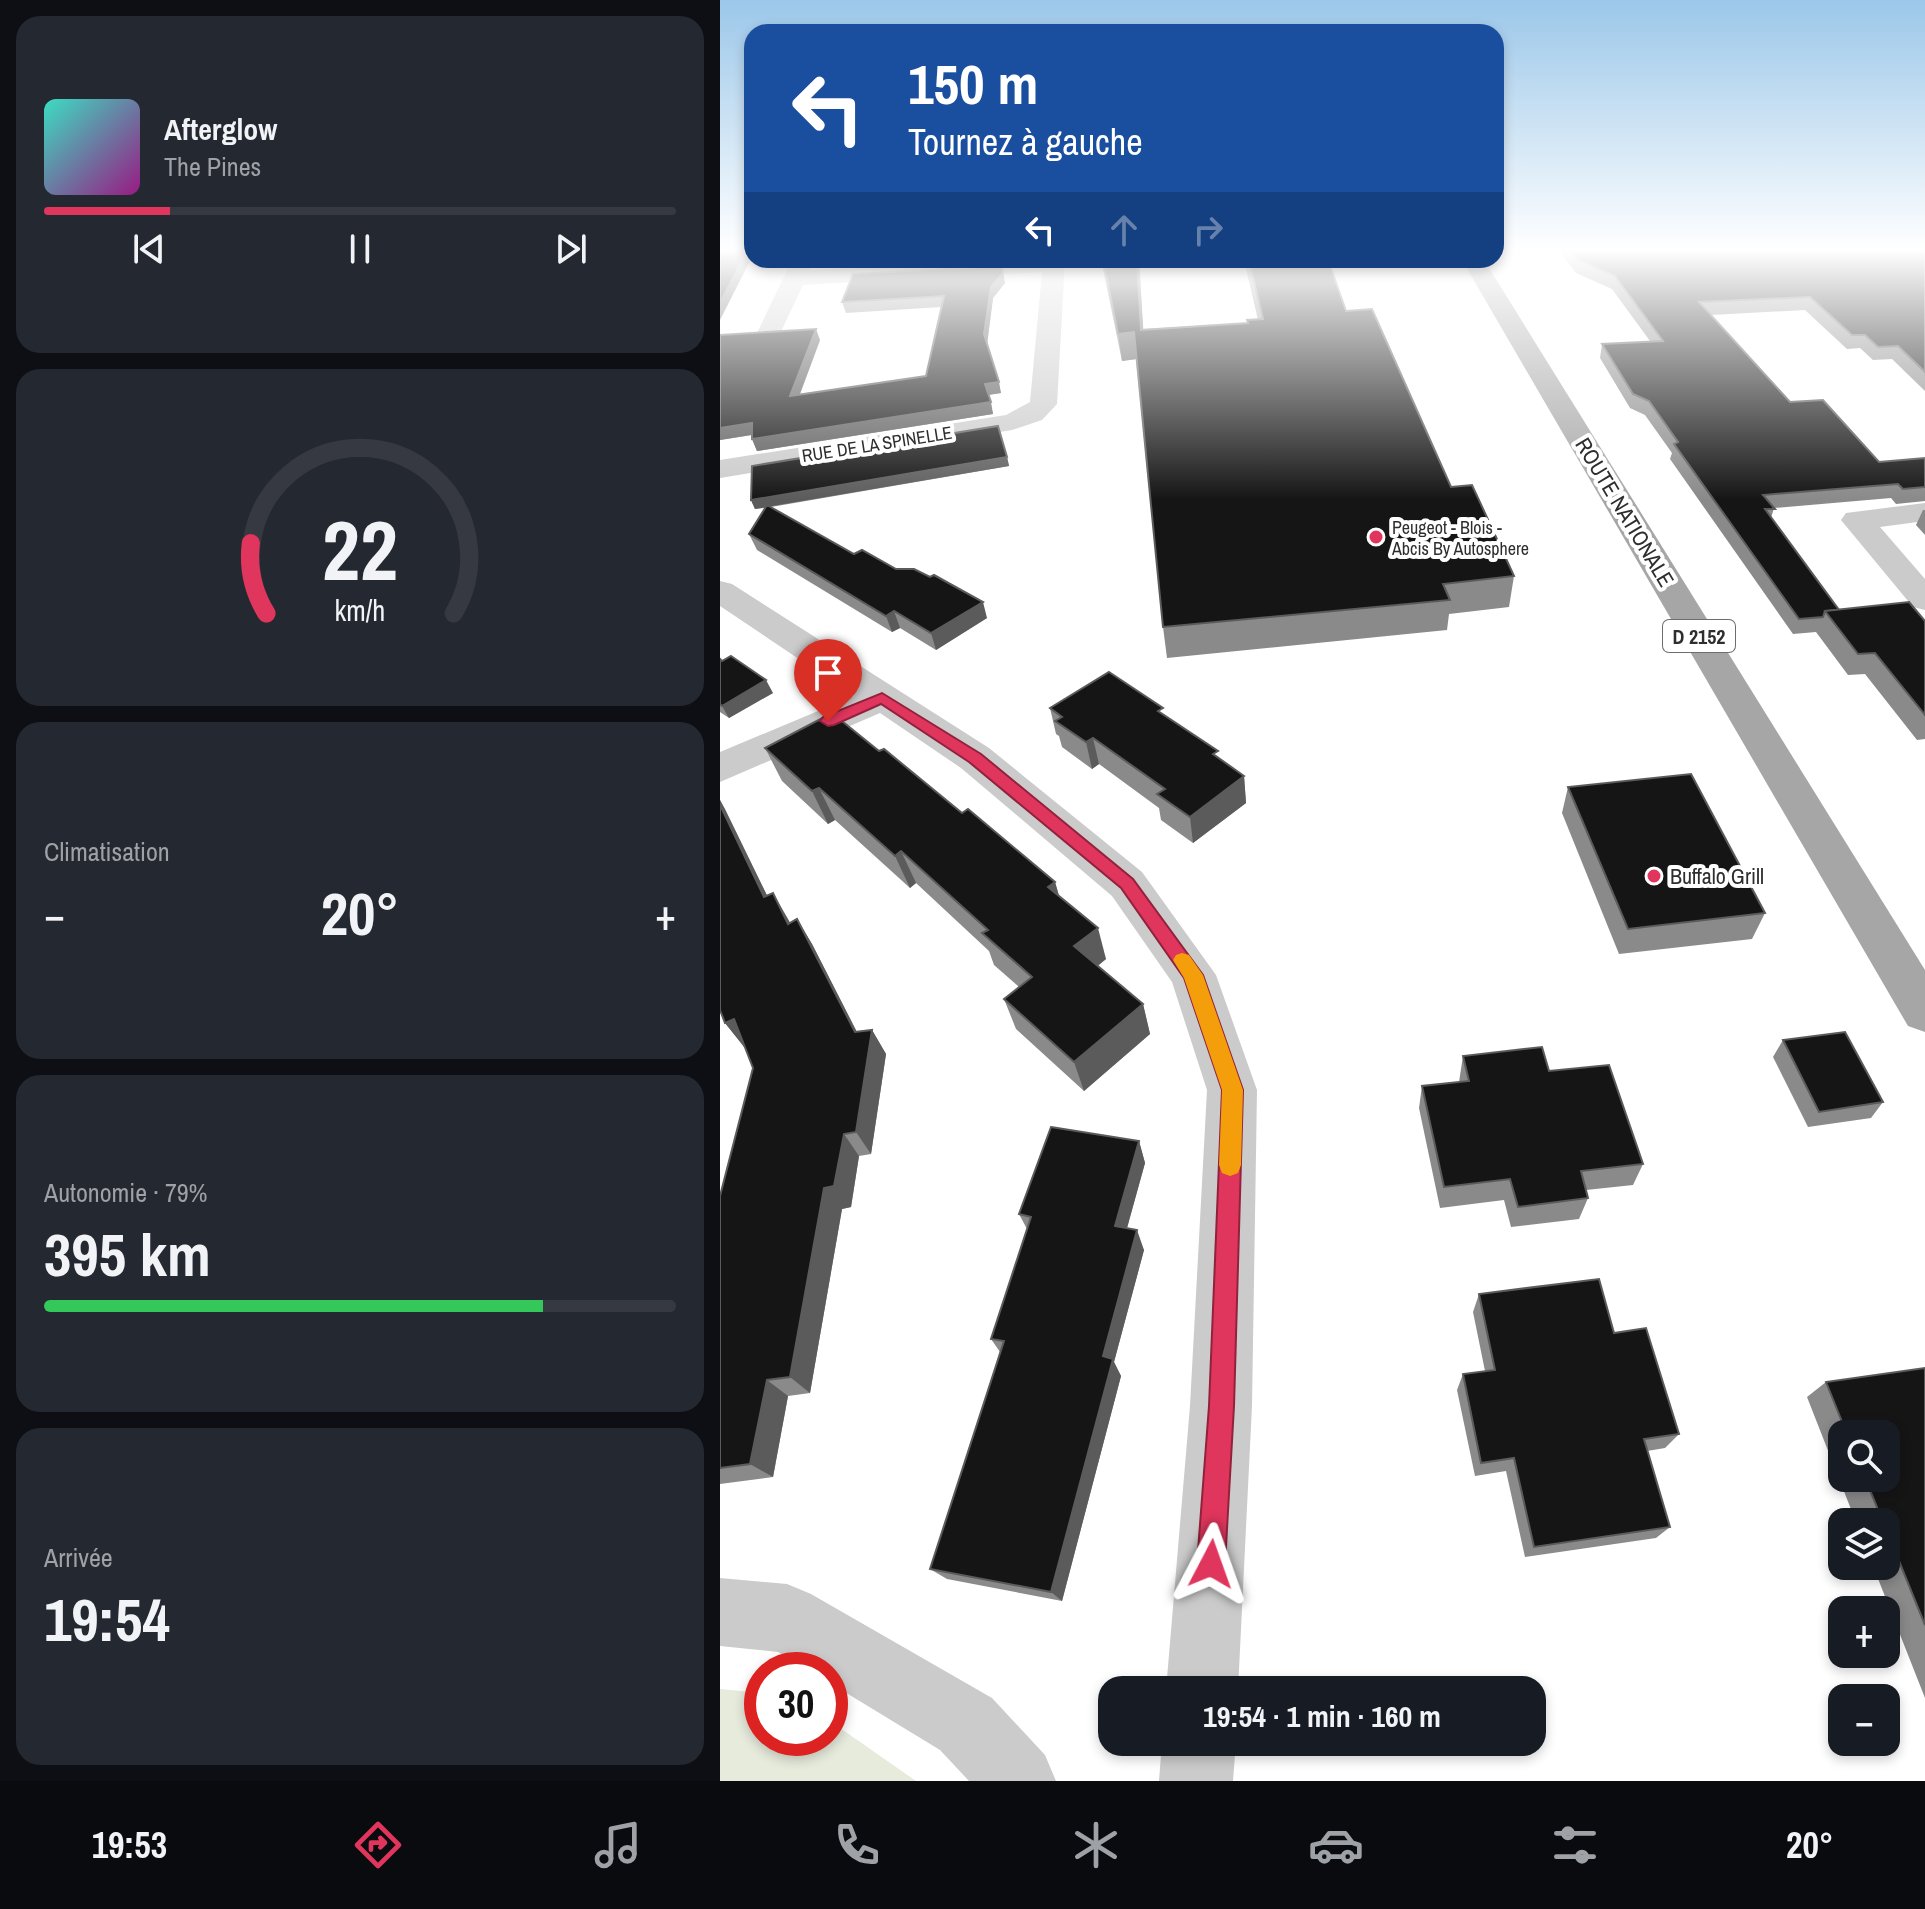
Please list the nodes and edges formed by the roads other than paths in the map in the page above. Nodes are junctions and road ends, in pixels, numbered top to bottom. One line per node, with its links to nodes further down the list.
1 (1048, 334): 3 (street, RUE DE LA SPINELLE)
2 (1518, 334): 9 (main road, ROUTE NATIONALE / D 2152)
3 (720, 469)
4 (1925, 512): 6 (street)
5 (720, 591): 7 (street)
6 (1925, 600)
7 (882, 698): 8 (street); 11 (street)
8 (720, 768)
9 (1923, 1004)
10 (720, 1612): 13 (street)
11 (1203, 1676)
12 (1198, 1756): 14 (street)
13 (1019, 1781)
14 (1196, 1781)

